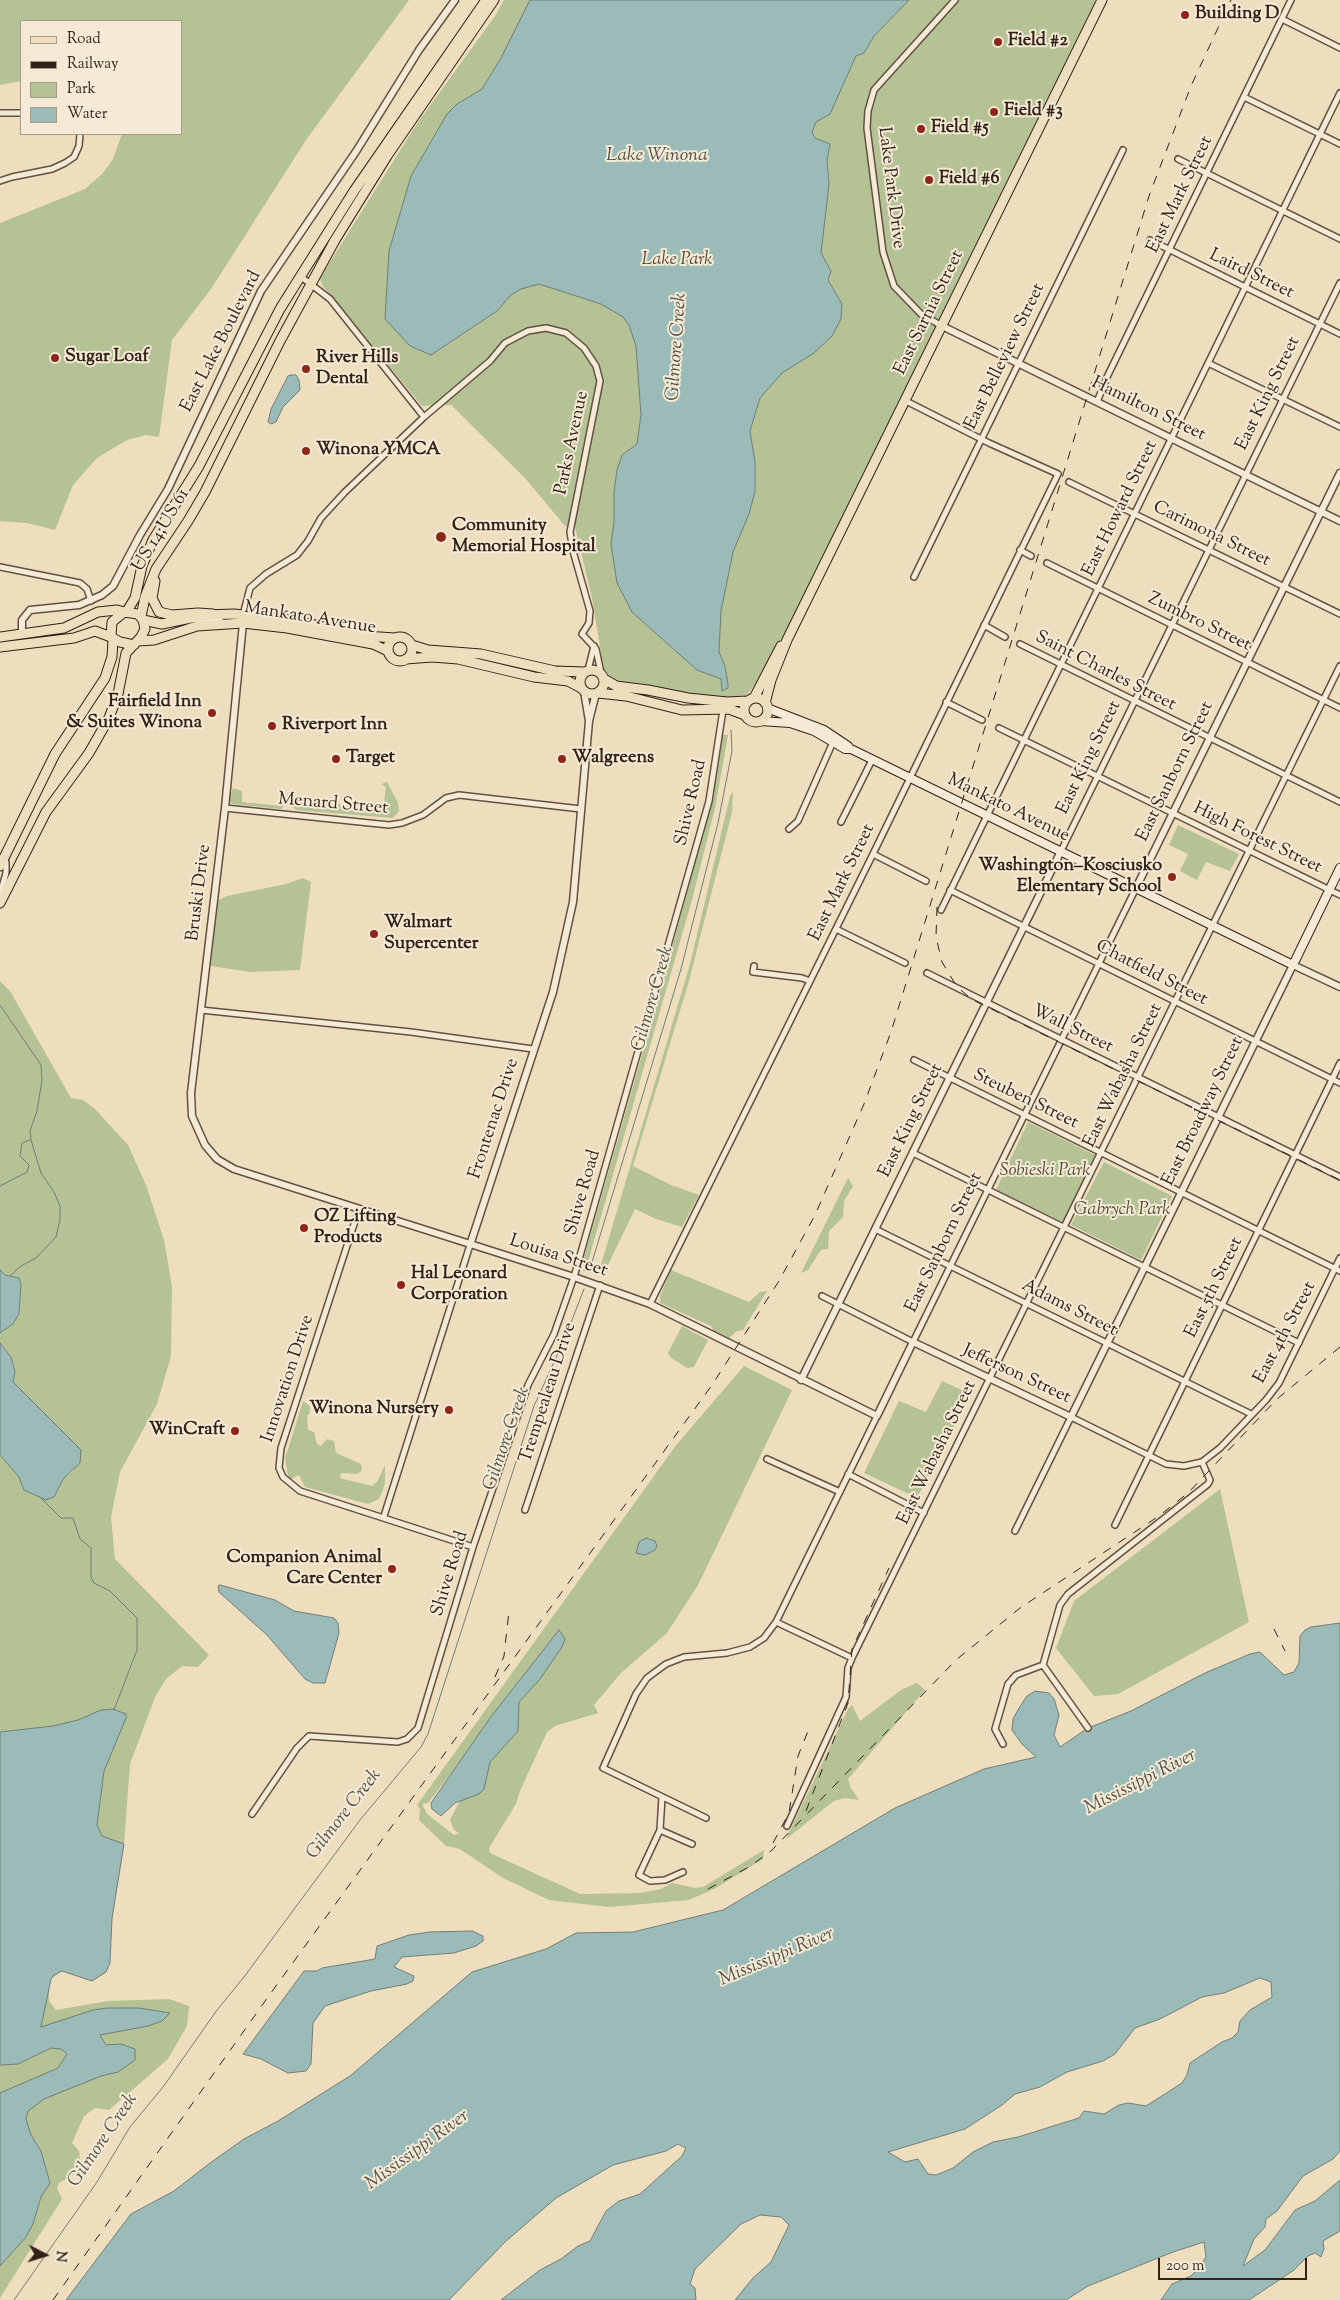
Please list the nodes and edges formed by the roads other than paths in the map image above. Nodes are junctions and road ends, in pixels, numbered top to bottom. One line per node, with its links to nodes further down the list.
1 (454, 0): 55 (street, East Lake Boulevard)
2 (486, 0): 24 (main road, US 14;US 61)
3 (494, 0): 25 (main road, US 14;US 61)
4 (955, 0): 29 (street, Lake Park Drive)
5 (1102, 0): 29 (main road, East Sarnia Street)
6 (1291, 0): 7 (street, East Mark Street)
7 (1282, 19): 8 (street); 10 (street, East Mark Street)
8 (1340, 48)
9 (1340, 93): 13 (street, East Howard Street)
10 (1244, 97): 13 (street); 18 (street, East Mark Street)
11 (20, 112): 12 (street)
12 (0, 113)
13 (1320, 134): 15 (street); 20 (street, East Howard Street)
14 (80, 135): 19 (street)
15 (1340, 144)
16 (1123, 150): 32 (street, East Belleview Street)
17 (1178, 159): 18 (street)
18 (1206, 174): 20 (street); 23 (street, East Mark Street)
19 (0, 181)
20 (1282, 211): 21 (street); 27 (street, East Howard Street)
21 (1340, 239)
22 (1150, 240): 23 (street, Laird Street)
23 (1170, 250): 27 (street, Laird Street); 35 (street, East Mark Street)
24 (300, 276): 25 (street); 56 (main road, US 14;US 61)
25 (311, 283): 36 (street); 48 (main road, US 14;US 61)
26 (1340, 284): 28 (street, East King Street)
27 (1245, 287): 28 (street, Laird Street); 31 (street, East Howard Street)
28 (1320, 324): 30 (street, Laird Street); 33 (street, East King Street)
29 (942, 326): 32 (street, Hamilton Street); 34 (main road, East Sarnia Street)
30 (1340, 334)
31 (1208, 362): 33 (street); 38 (street, East Howard Street)
32 (1018, 364): 35 (street, Hamilton Street); 39 (street, East Belleview Street)
33 (1283, 399): 37 (street); 41 (street, East King Street)
34 (906, 401): 39 (street); 68 (main road, East Sarnia Street)
35 (1097, 402): 38 (street, Hamilton Street)
36 (424, 417): 60 (street, Parks Avenue); 72 (street, Parks Avenue)
37 (1340, 427)
38 (1171, 438): 41 (street, Hamilton Street); 44 (street, East Howard Street)
39 (981, 439): 46 (street, East Mark Street); 52 (street, East Belleview Street)
40 (1340, 473): 43 (street, East Sanborn Street)
41 (1246, 475): 43 (street, Hamilton Street); 47 (street, East King Street)
42 (1069, 482): 44 (street, Carimona Street)
43 (1320, 512): 45 (street, Hamilton Street); 53 (street, East Sanborn Street)
44 (1135, 513): 47 (street, Carimona Street); 54 (street, East Howard Street)
45 (1340, 521)
46 (1020, 550): 49 (street); 62 (street, East Mark Street)
47 (1209, 550): 53 (street, Carimona Street); 61 (street, East King Street)
48 (164, 556): 57 (main road); 59 (main road, US 14;US 61)
49 (1031, 556)
50 (1047, 563): 54 (street, Zumbro Street)
51 (0, 568): 55 (street)
52 (914, 577)
53 (1284, 586): 58 (street, Carimona Street); 76 (street, East Sanborn Street)
54 (1098, 589): 61 (street, Zumbro Street); 77 (street, East Howard Street)
55 (91, 600): 63 (street, East Lake Boulevard)
56 (125, 612): 59 (main road); 63 (main road); 66 (main road, US 14;US 61)
57 (213, 614): 59 (main road, Mankato Avenue); 60 (main road, Mankato Avenue)
58 (1340, 614)
59 (142, 619): 69 (main road, US 14;US 61)
60 (243, 619): 67 (main road, Mankato Avenue); 69 (main road, Mankato Avenue); 74 (main road, Mankato Avenue); 104 (street, Bruski Drive)
61 (1172, 625): 76 (street, Zumbro Street); 86 (street, East King Street)
62 (984, 626): 64 (street); 85 (street, East Mark Street)
63 (22, 634): 65 (main road)
64 (1005, 636)
65 (0, 637)
66 (112, 638): 69 (main road); 73 (main road); 113 (main road, US 14;US 61)
67 (395, 638): 71 (main road, Mankato Avenue); 74 (main road, Mankato Avenue)
68 (787, 640): 83 (main road, East Sarnia Street); 87 (main road, East Sarnia Street)
69 (136, 643): 121 (main road, US 14;US 61)
70 (1020, 644): 77 (street, Saint Charles Street)
71 (412, 645): 75 (main road); 79 (main road, Mankato Avenue)
72 (594, 646): 79 (street); 80 (street, Parks Avenue)
73 (0, 647)
74 (388, 651): 75 (main road, Mankato Avenue)
75 (406, 659): 81 (main road, Mankato Avenue)
76 (1246, 662): 84 (street, Zumbro Street); 95 (street, East Sanborn Street)
77 (1060, 665): 86 (street, Saint Charles Street); 96 (street, East Howard Street)
78 (1340, 666): 84 (street, East Wabasha Street)
79 (586, 671): 80 (main road, Mankato Avenue); 81 (main road)
80 (603, 676): 82 (main road); 83 (main road, Mankato Avenue)
81 (583, 690): 82 (main road, Mankato Avenue); 92 (street, Frontenac Drive)
82 (597, 693): 89 (main road, Mankato Avenue); 92 (street, Frontenac Drive)
83 (751, 699): 87 (main road, Mankato Avenue); 90 (main road)
84 (1324, 700): 88 (street, Zumbro Street); 100 (street, East Wabasha Street)
85 (946, 702): 91 (street); 102 (street, East Mark Street)
86 (1134, 702): 95 (street, Saint Charles Street); 101 (street, East King Street)
87 (766, 705): 93 (main road); 98 (main road, Mankato Avenue)
88 (1340, 708)
89 (723, 710): 90 (main road, Mankato Avenue); 163 (street, Shive Road)
90 (745, 715): 93 (main road, Mankato Avenue)
91 (982, 720)
92 (589, 721): 105 (street, Frontenac Drive)
93 (760, 721): 97 (main road, Mankato Avenue)
94 (999, 728): 96 (street, High Forest Street)
95 (1210, 739): 100 (street, Saint Charles Street); 106 (street, East Sanborn Street)
96 (1024, 740): 101 (street, High Forest Street); 107 (street, East Howard Street)
97 (833, 742): 98 (main road, Mankato Avenue); 109 (street)
98 (851, 750): 99 (main road, Mankato Avenue)
99 (872, 760): 102 (main road, Mankato Avenue); 108 (street)
100 (1286, 776): 103 (street, Saint Charles Street); 110 (street, East Wabasha Street)
101 (1098, 777): 106 (street, High Forest Street); 111 (street, East King Street)
102 (909, 779): 107 (main road, Mankato Avenue); 112 (street, East Mark Street)
103 (1340, 802)
104 (225, 808): 105 (street, Menard Street); 135 (street, Bruski Drive)
105 (581, 808): 138 (street, Frontenac Drive)
106 (1173, 813): 110 (street, High Forest Street); 116 (street, East Sanborn Street)
107 (987, 815): 111 (main road, Mankato Avenue); 117 (street, East Howard Street)
108 (842, 822)
109 (788, 829)
110 (1250, 850): 118 (street, High Forest Street); 123 (street, East Wabasha Street)
111 (1060, 853): 116 (main road, Mankato Avenue); 124 (street, East King Street)
112 (873, 854): 115 (street); 125 (street, East Mark Street)
113 (1, 860): 119 (street)
114 (1340, 868): 118 (main road, East Broadway Street)
115 (926, 881)
116 (1136, 888): 123 (main road, Mankato Avenue); 127 (street, East Sanborn Street)
117 (950, 890): 122 (street, East Howard Street); 124 (street, Chatfield Street)
118 (1329, 890): 120 (street, High Forest Street); 128 (main road, East Broadway Street)
119 (0, 894)
120 (1340, 895)
121 (0, 903)
122 (940, 910)
123 (1212, 926): 128 (main road, Mankato Avenue); 134 (street, East Wabasha Street)
124 (1024, 927): 127 (street, Chatfield Street); 133 (street, East King Street)
125 (836, 928): 126 (street); 131 (street, East Mark Street)
126 (906, 963)
127 (1098, 963): 134 (street, Chatfield Street); 136 (street, East Sanborn Street)
128 (1293, 964): 132 (street, Mankato Avenue); 137 (street, East Broadway Street)
129 (754, 966): 131 (street)
130 (927, 973): 133 (street, Wall Street)
131 (810, 981): 167 (street, East Mark Street)
132 (1340, 987)
133 (986, 1002): 136 (street, Wall Street); 141 (street, East King Street)
134 (1176, 1002): 137 (street, Chatfield Street); 142 (street, East Wabasha Street)
135 (201, 1010): 138 (street); 150 (street, Bruski Drive)
136 (1061, 1040): 142 (street, Wall Street); 145 (street, East Sanborn Street)
137 (1255, 1041): 143 (street, Chatfield Street); 146 (street, East Broadway Street)
138 (533, 1048): 158 (street, Frontenac Drive)
139 (914, 1060): 141 (street, Steuben Street)
140 (1340, 1063): 143 (street, East 5th Street)
141 (949, 1078): 145 (street, Steuben Street); 147 (street, East King Street)
142 (1137, 1078): 146 (street, Wall Street); 148 (street, East Wabasha Street)
143 (1332, 1079): 144 (street, Chatfield Street); 149 (street, East 5th Street)
144 (1340, 1083)
145 (1026, 1114): 148 (street, Steuben Street); 152 (street, East Sanborn Street)
146 (1218, 1117): 149 (street, Wall Street); 153 (street, East Broadway Street)
147 (913, 1153): 152 (street); 156 (street, East King Street)
148 (1101, 1153): 153 (street, Steuben Street); 155 (street, East Wabasha Street)
149 (1295, 1155): 151 (street, Wall Street); 157 (street, East 5th Street)
150 (218, 1159): 154 (street, Louisa Street)
151 (1340, 1177)
152 (988, 1191): 155 (street); 160 (street, East Sanborn Street)
153 (1181, 1191): 157 (street, Steuben Street); 161 (street, East Broadway Street)
154 (359, 1209): 158 (street, Louisa Street); 186 (street, Innovation Drive)
155 (1064, 1228): 161 (street); 166 (street, East Wabasha Street)
156 (875, 1229): 160 (street, Adams Street); 168 (street, East King Street)
157 (1259, 1231): 162 (street, Steuben Street); 169 (street, East 5th Street)
158 (470, 1244): 163 (street, Louisa Street); 186 (street, Frontenac Drive)
159 (1340, 1258): 162 (street, East 4th Street)
160 (950, 1266): 166 (street, Adams Street); 170 (street, East Sanborn Street)
161 (1144, 1267): 169 (street); 172 (street, East Broadway Street)
162 (1337, 1270): 171 (street, East 4th Street)
163 (574, 1277): 164 (street, Louisa Street); 189 (street, Shive Road)
164 (600, 1285): 167 (street, Louisa Street); 184 (street, Trempealeau Drive)
165 (822, 1296): 168 (street, Jefferson Street)
166 (1028, 1303): 172 (street, Adams Street); 173 (street, East Wabasha Street)
167 (650, 1304): 174 (street, Louisa Street)
168 (838, 1304): 170 (street, Jefferson Street); 174 (street, East King Street)
169 (1222, 1306): 171 (street); 175 (street, East 5th Street)
170 (913, 1342): 173 (street, Jefferson Street); 177 (street, East Sanborn Street)
171 (1299, 1342): 176 (street, East 4th Street)
172 (1107, 1344): 175 (street, Adams Street); 178 (street, East Broadway Street)
173 (990, 1379): 178 (street, Jefferson Street); 185 (street, East Wabasha Street)
174 (801, 1380): 177 (street, Louisa Street)
175 (1185, 1380): 176 (street, Adams Street); 179 (street, East 5th Street)
176 (1251, 1414): 181 (street, East 4th Street)
177 (877, 1416): 182 (street, East Sanborn Street)
178 (1071, 1417): 179 (street, Jefferson Street); 188 (street, East Broadway Street)
179 (1149, 1457): 181 (street, Jefferson Street); 187 (street, East 5th Street)
180 (767, 1459): 183 (street)
181 (1202, 1462): 192 (street)
182 (848, 1474): 183 (street, East Sanborn Street); 185 (street)
183 (840, 1492): 190 (street, East Sanborn Street)
184 (525, 1510)
185 (924, 1513): 191 (street, East Wabasha Street)
186 (384, 1516): 189 (street, Innovation Drive)
187 (1116, 1525)
188 (1015, 1531)
189 (473, 1547): 196 (street, Shive Road)
190 (776, 1622): 191 (street); 195 (street, East Sanborn Street)
191 (852, 1658): 198 (street, East Wabasha Street)
192 (1043, 1665): 193 (street); 194 (street)
193 (1088, 1728)
194 (1004, 1744)
195 (662, 1797): 197 (street, East Sanborn Street); 199 (street)
196 (252, 1814)
197 (706, 1818)
198 (787, 1826)
199 (660, 1830): 200 (street); 201 (street)
200 (692, 1844)
201 (682, 1872)

